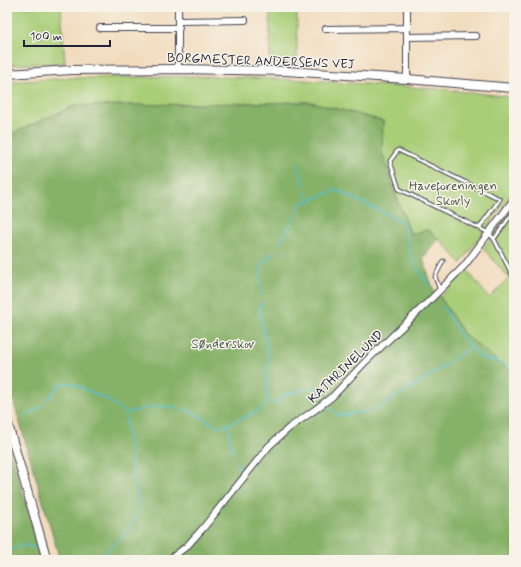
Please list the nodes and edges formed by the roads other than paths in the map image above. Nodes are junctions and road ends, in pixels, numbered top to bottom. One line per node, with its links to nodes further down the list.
1 (178, 7): 4 (street)
2 (407, 7): 7 (street)
3 (245, 20): 4 (street)
4 (179, 21): 6 (street)
5 (100, 28): 6 (street)
6 (179, 28): 11 (street)
7 (407, 28): 8 (street); 10 (street)
8 (326, 29)
9 (476, 36): 10 (street)
10 (407, 37): 13 (street)
11 (178, 69): 12 (street, BORGMESTER ANDERSENS VEJ); 13 (street, BORGMESTER ANDERSENS VEJ)
12 (7, 74)
13 (407, 78): 14 (street, BORGMESTER ANDERSENS VEJ)
14 (514, 88)
15 (514, 199): 18 (street, KATHRINELUND)
16 (514, 211): 19 (lane)
17 (480, 228): 17 (lane); 18 (lane)
18 (489, 233): 19 (lane); 22 (street, KATHRINELUND)
19 (494, 239): 21 (lane)
20 (443, 261): 22 (lane)
21 (514, 278)
22 (440, 290): 25 (street, KATHRINELUND)
23 (7, 421): 24 (street)
24 (47, 560)
25 (169, 560)

